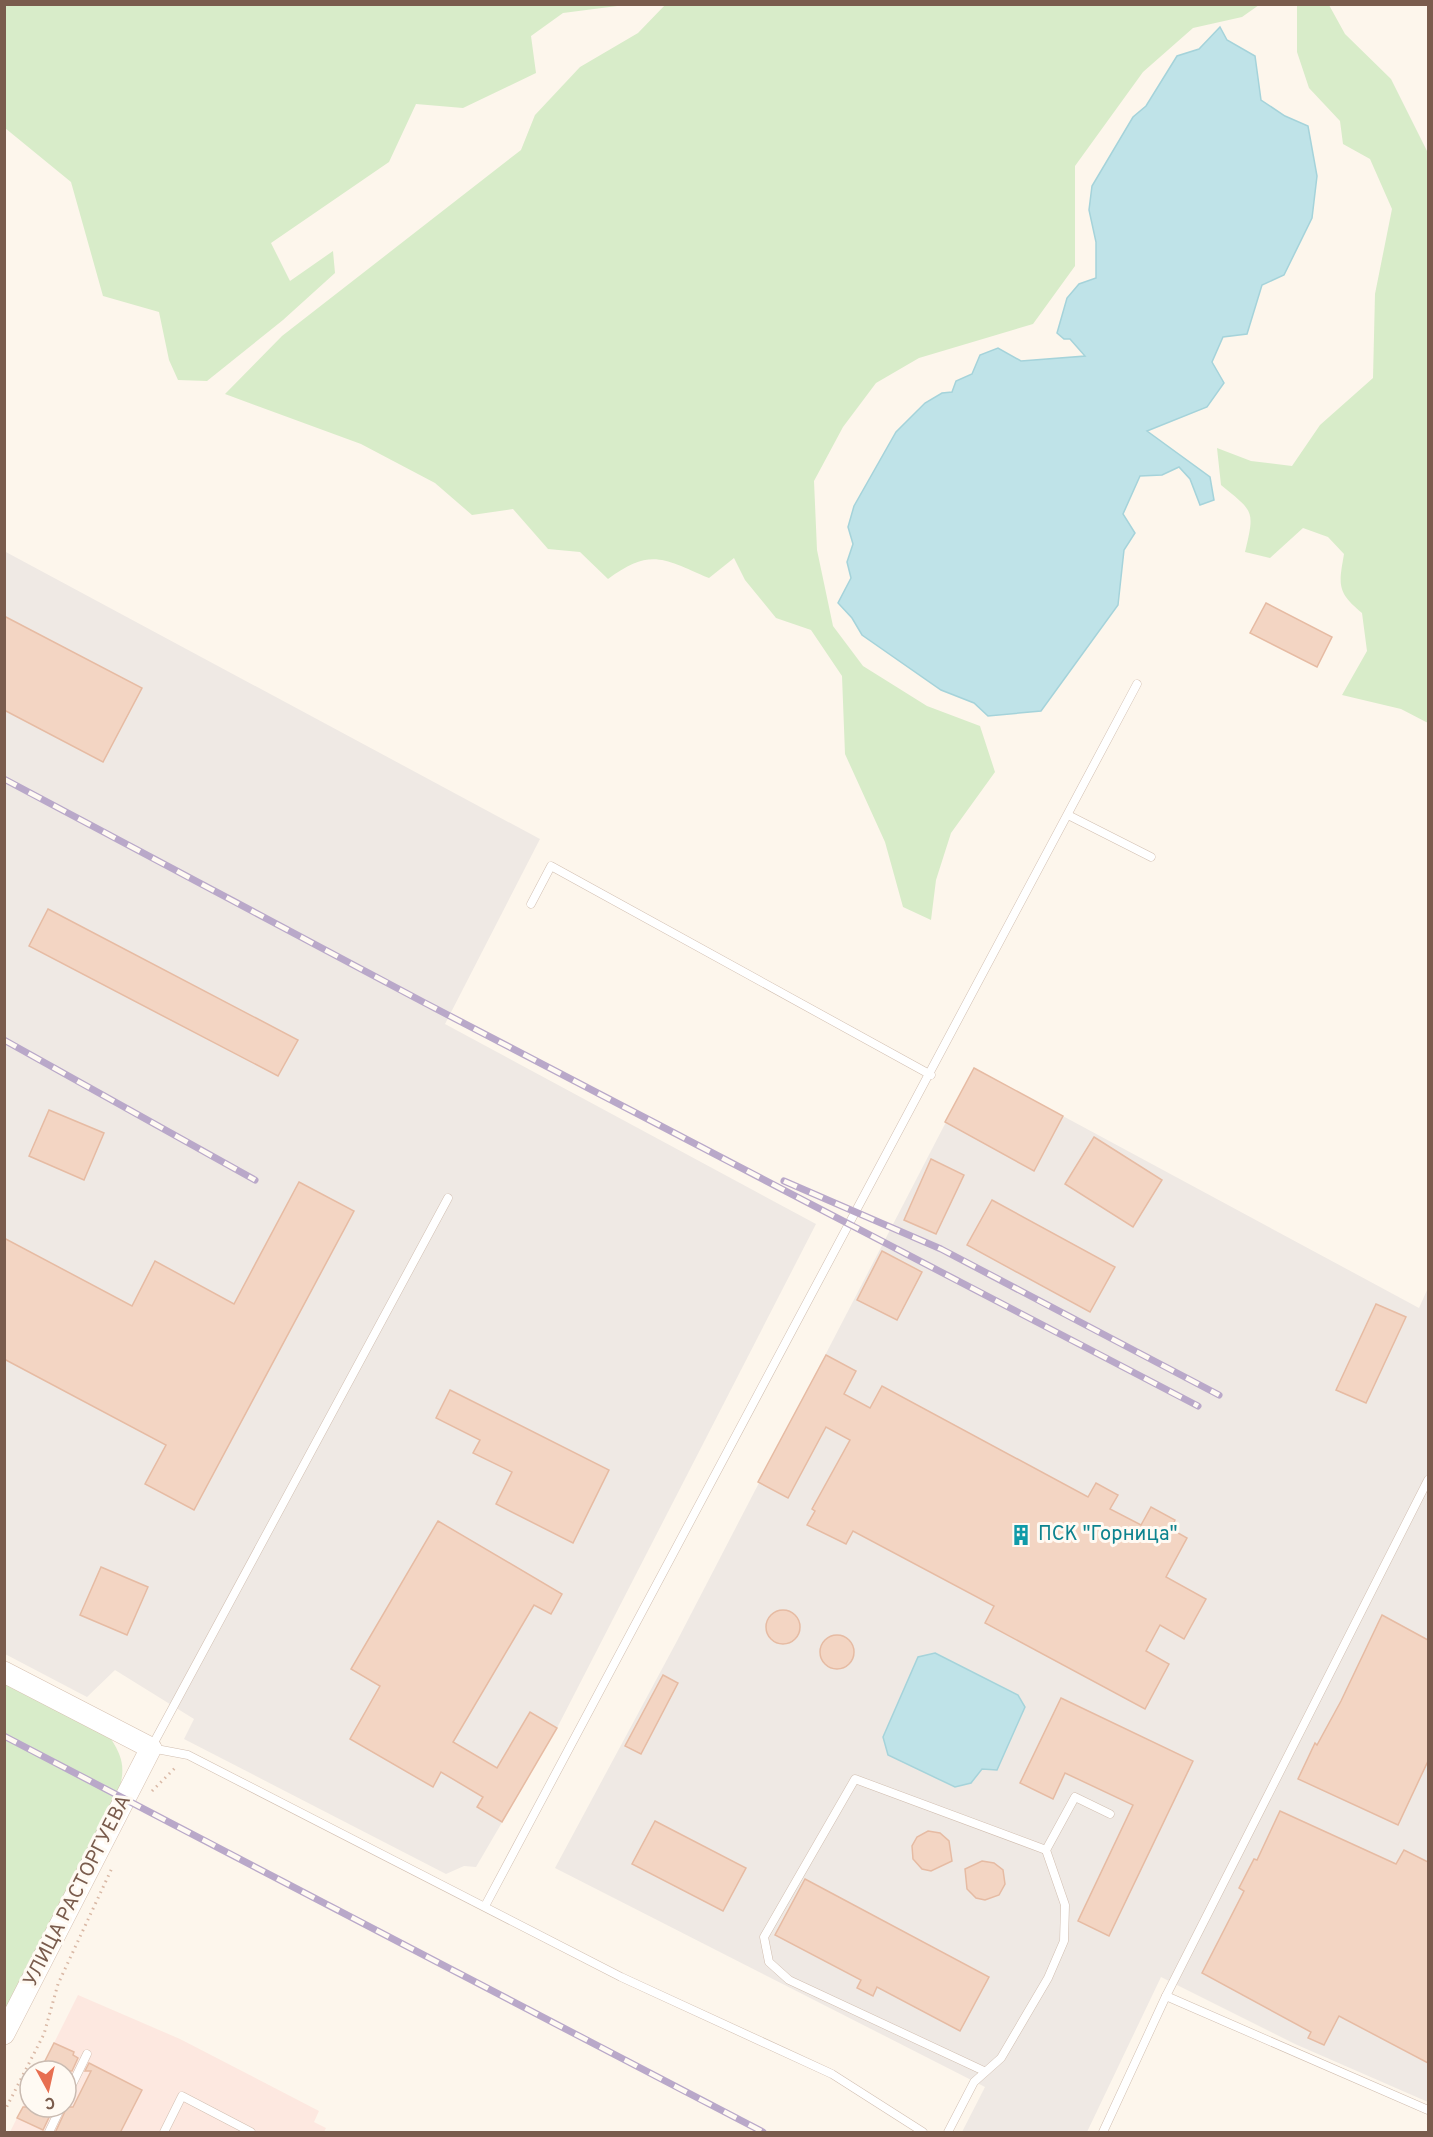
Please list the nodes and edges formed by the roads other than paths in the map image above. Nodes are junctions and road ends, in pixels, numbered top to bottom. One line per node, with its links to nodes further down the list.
1 (1137, 684): 2 (lane)
2 (1068, 815): 3 (lane); 5 (lane)
3 (1151, 857)
4 (531, 904): 5 (lane)
5 (930, 1075): 12 (lane)
6 (448, 1198): 9 (lane)
7 (1428, 1480): 13 (lane)
8 (4, 1672): 9 (street)
9 (151, 1748): 12 (lane); 14 (street, УЛИЦА РАСТОРГУЕВА)
10 (1110, 1814): 11 (lane)
11 (1046, 1850): 16 (lane); 16 (lane)
12 (485, 1906): 23 (lane)
13 (1166, 1996): 18 (lane); 25 (lane)
14 (4, 2034)
15 (87, 2054): 17 (lane)
16 (984, 2071): 24 (lane)
17 (78, 2072)
18 (1428, 2110)
19 (55, 2119): 20 (lane)
20 (49, 2133)
21 (164, 2133): 22 (lane)
22 (251, 2133)
23 (923, 2133)
24 (948, 2133)
25 (1103, 2133)

